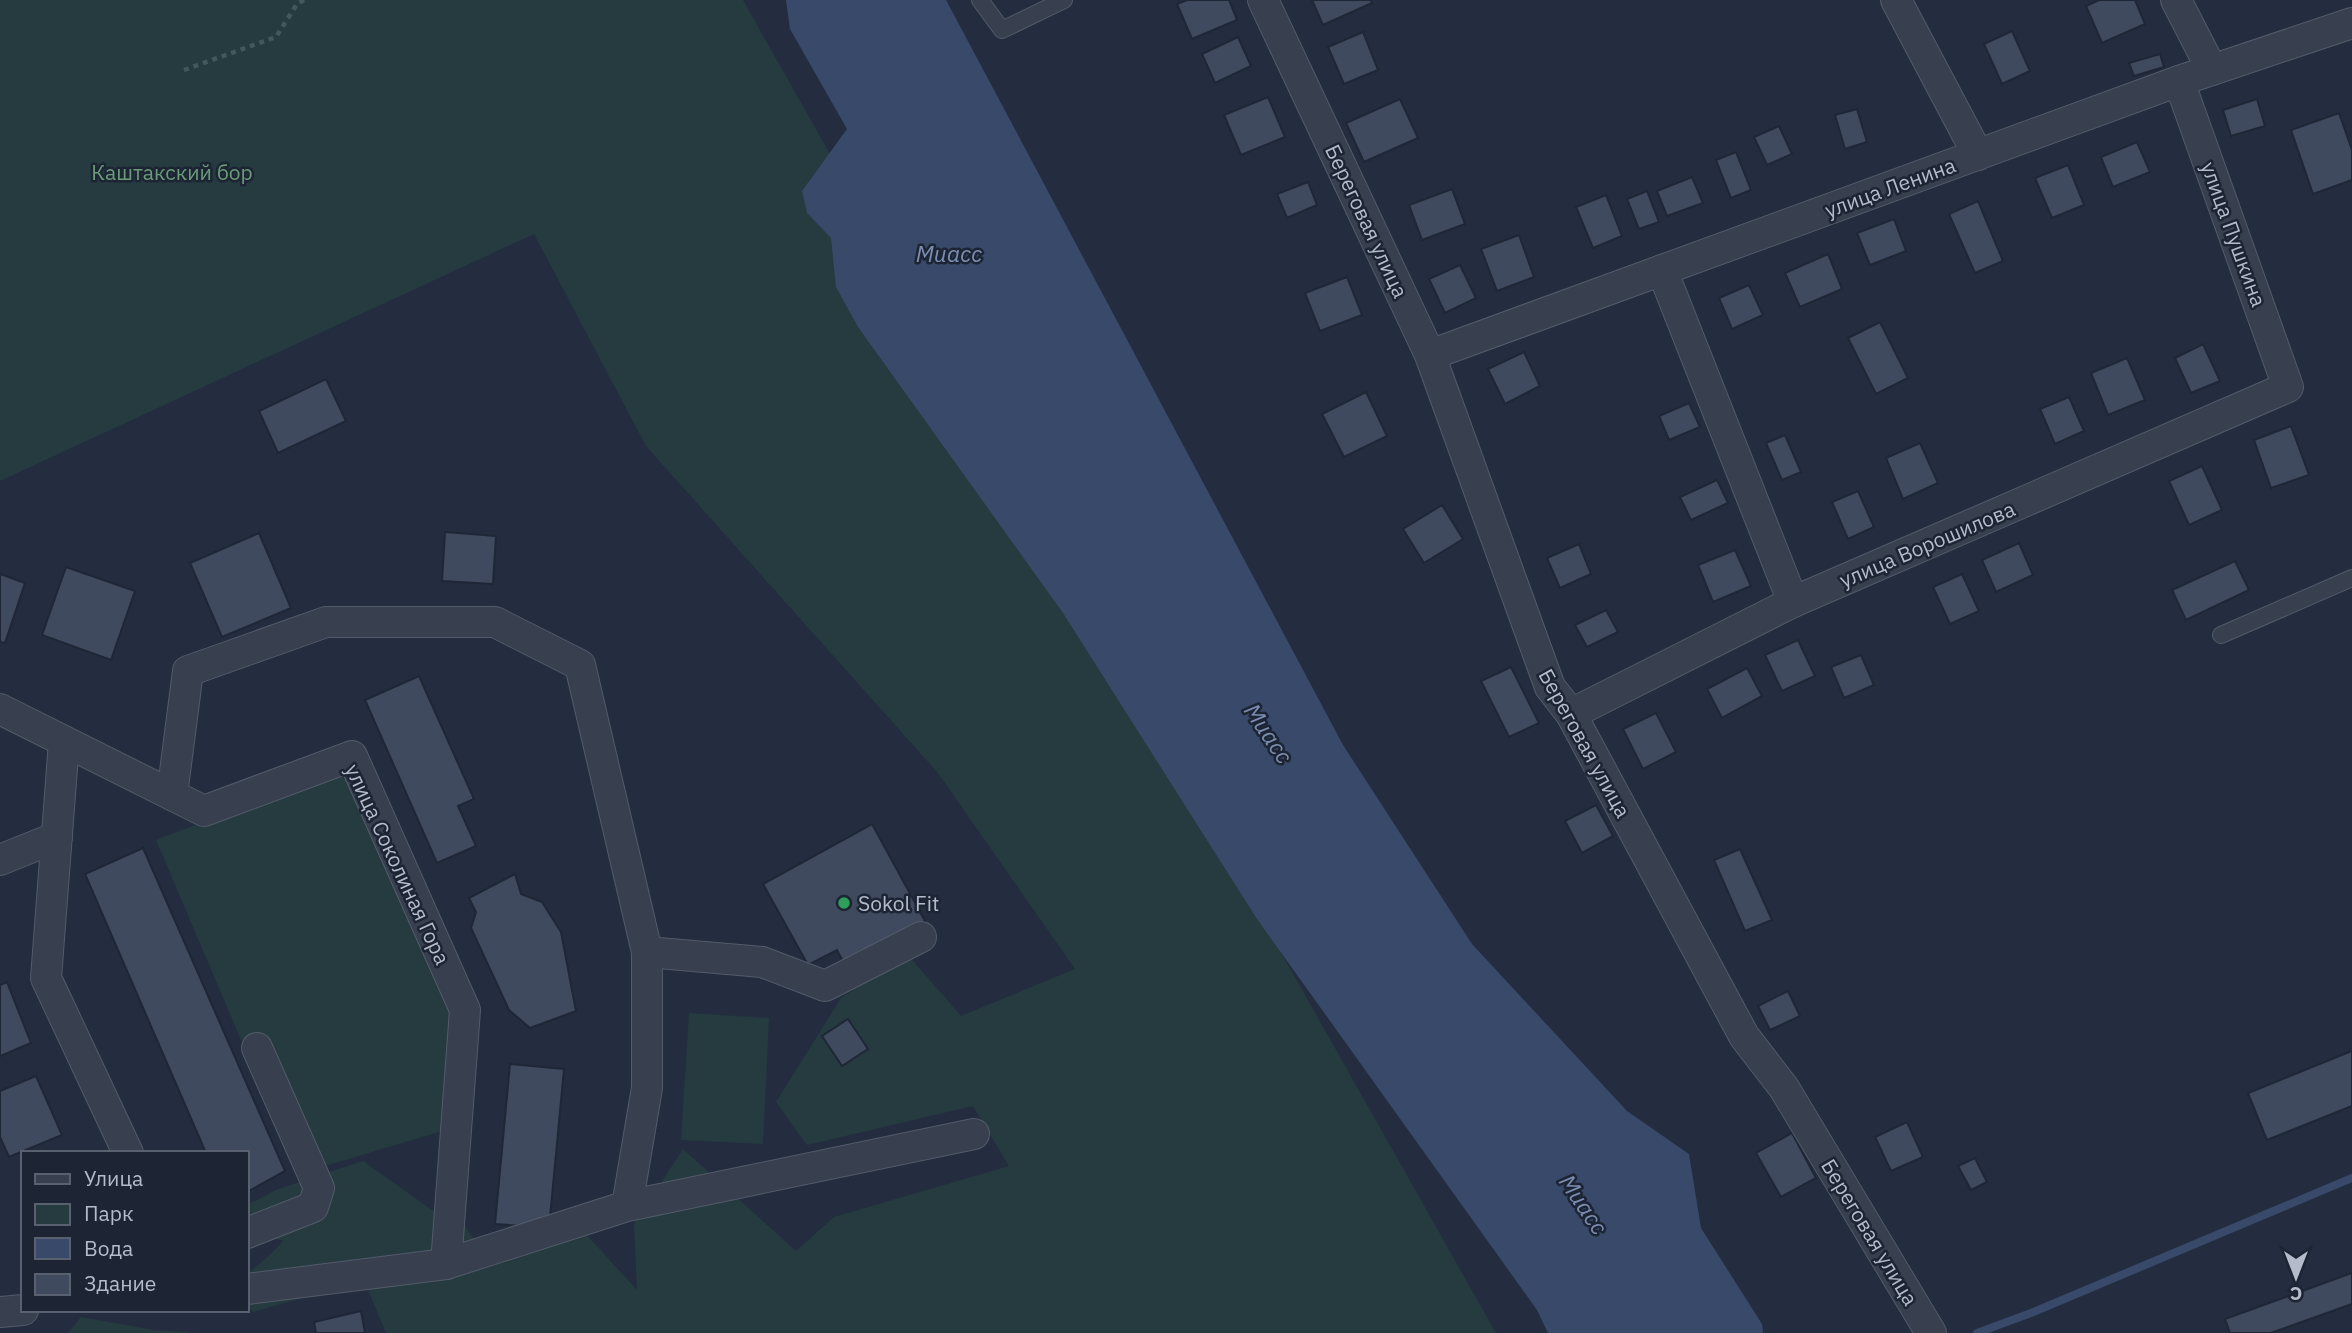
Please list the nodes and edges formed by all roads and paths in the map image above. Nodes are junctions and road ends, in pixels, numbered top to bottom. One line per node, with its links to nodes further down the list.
1 (304, 0): 8 (path)
2 (980, 0): 3 (lane)
3 (1064, 0)
4 (1263, 0): 13 (street, Береговая улица)
5 (1896, 0): 11 (street)
6 (2176, 0): 9 (street)
7 (2352, 23): 9 (street, улица Ленина)
8 (184, 70)
9 (2211, 71): 10 (street, улица Ленина)
10 (2179, 81): 11 (street, улица Ленина); 14 (street, улица Пушкина)
11 (1978, 155): 12 (street, улица Ленина)
12 (1662, 270): 13 (street, улица Ленина); 16 (street)
13 (1430, 355): 19 (street, Береговая улица)
14 (2288, 387): 16 (street, улица Ворошилова)
15 (2352, 578): 17 (lane)
16 (1793, 602): 19 (street, улица Ворошилова)
17 (2221, 635)
18 (0, 709): 20 (street, улица Соколиная Гора)
19 (1571, 714): 35 (street, Береговая улица)
20 (64, 741): 21 (street, улица Соколиная Гора); 22 (street)
21 (172, 794): 25 (street); 31 (street, улица Соколиная Гора)
22 (57, 837): 23 (street); 28 (street)
23 (0, 860)
24 (920, 937): 25 (street)
25 (647, 952): 29 (street)
26 (257, 1048): 30 (street)
27 (974, 1134): 29 (street)
28 (127, 1151)
29 (627, 1206): 31 (street)
30 (248, 1233)
31 (446, 1264): 32 (street)
32 (248, 1289)
33 (21, 1310): 34 (street)
34 (0, 1312)
35 (1931, 1333)

